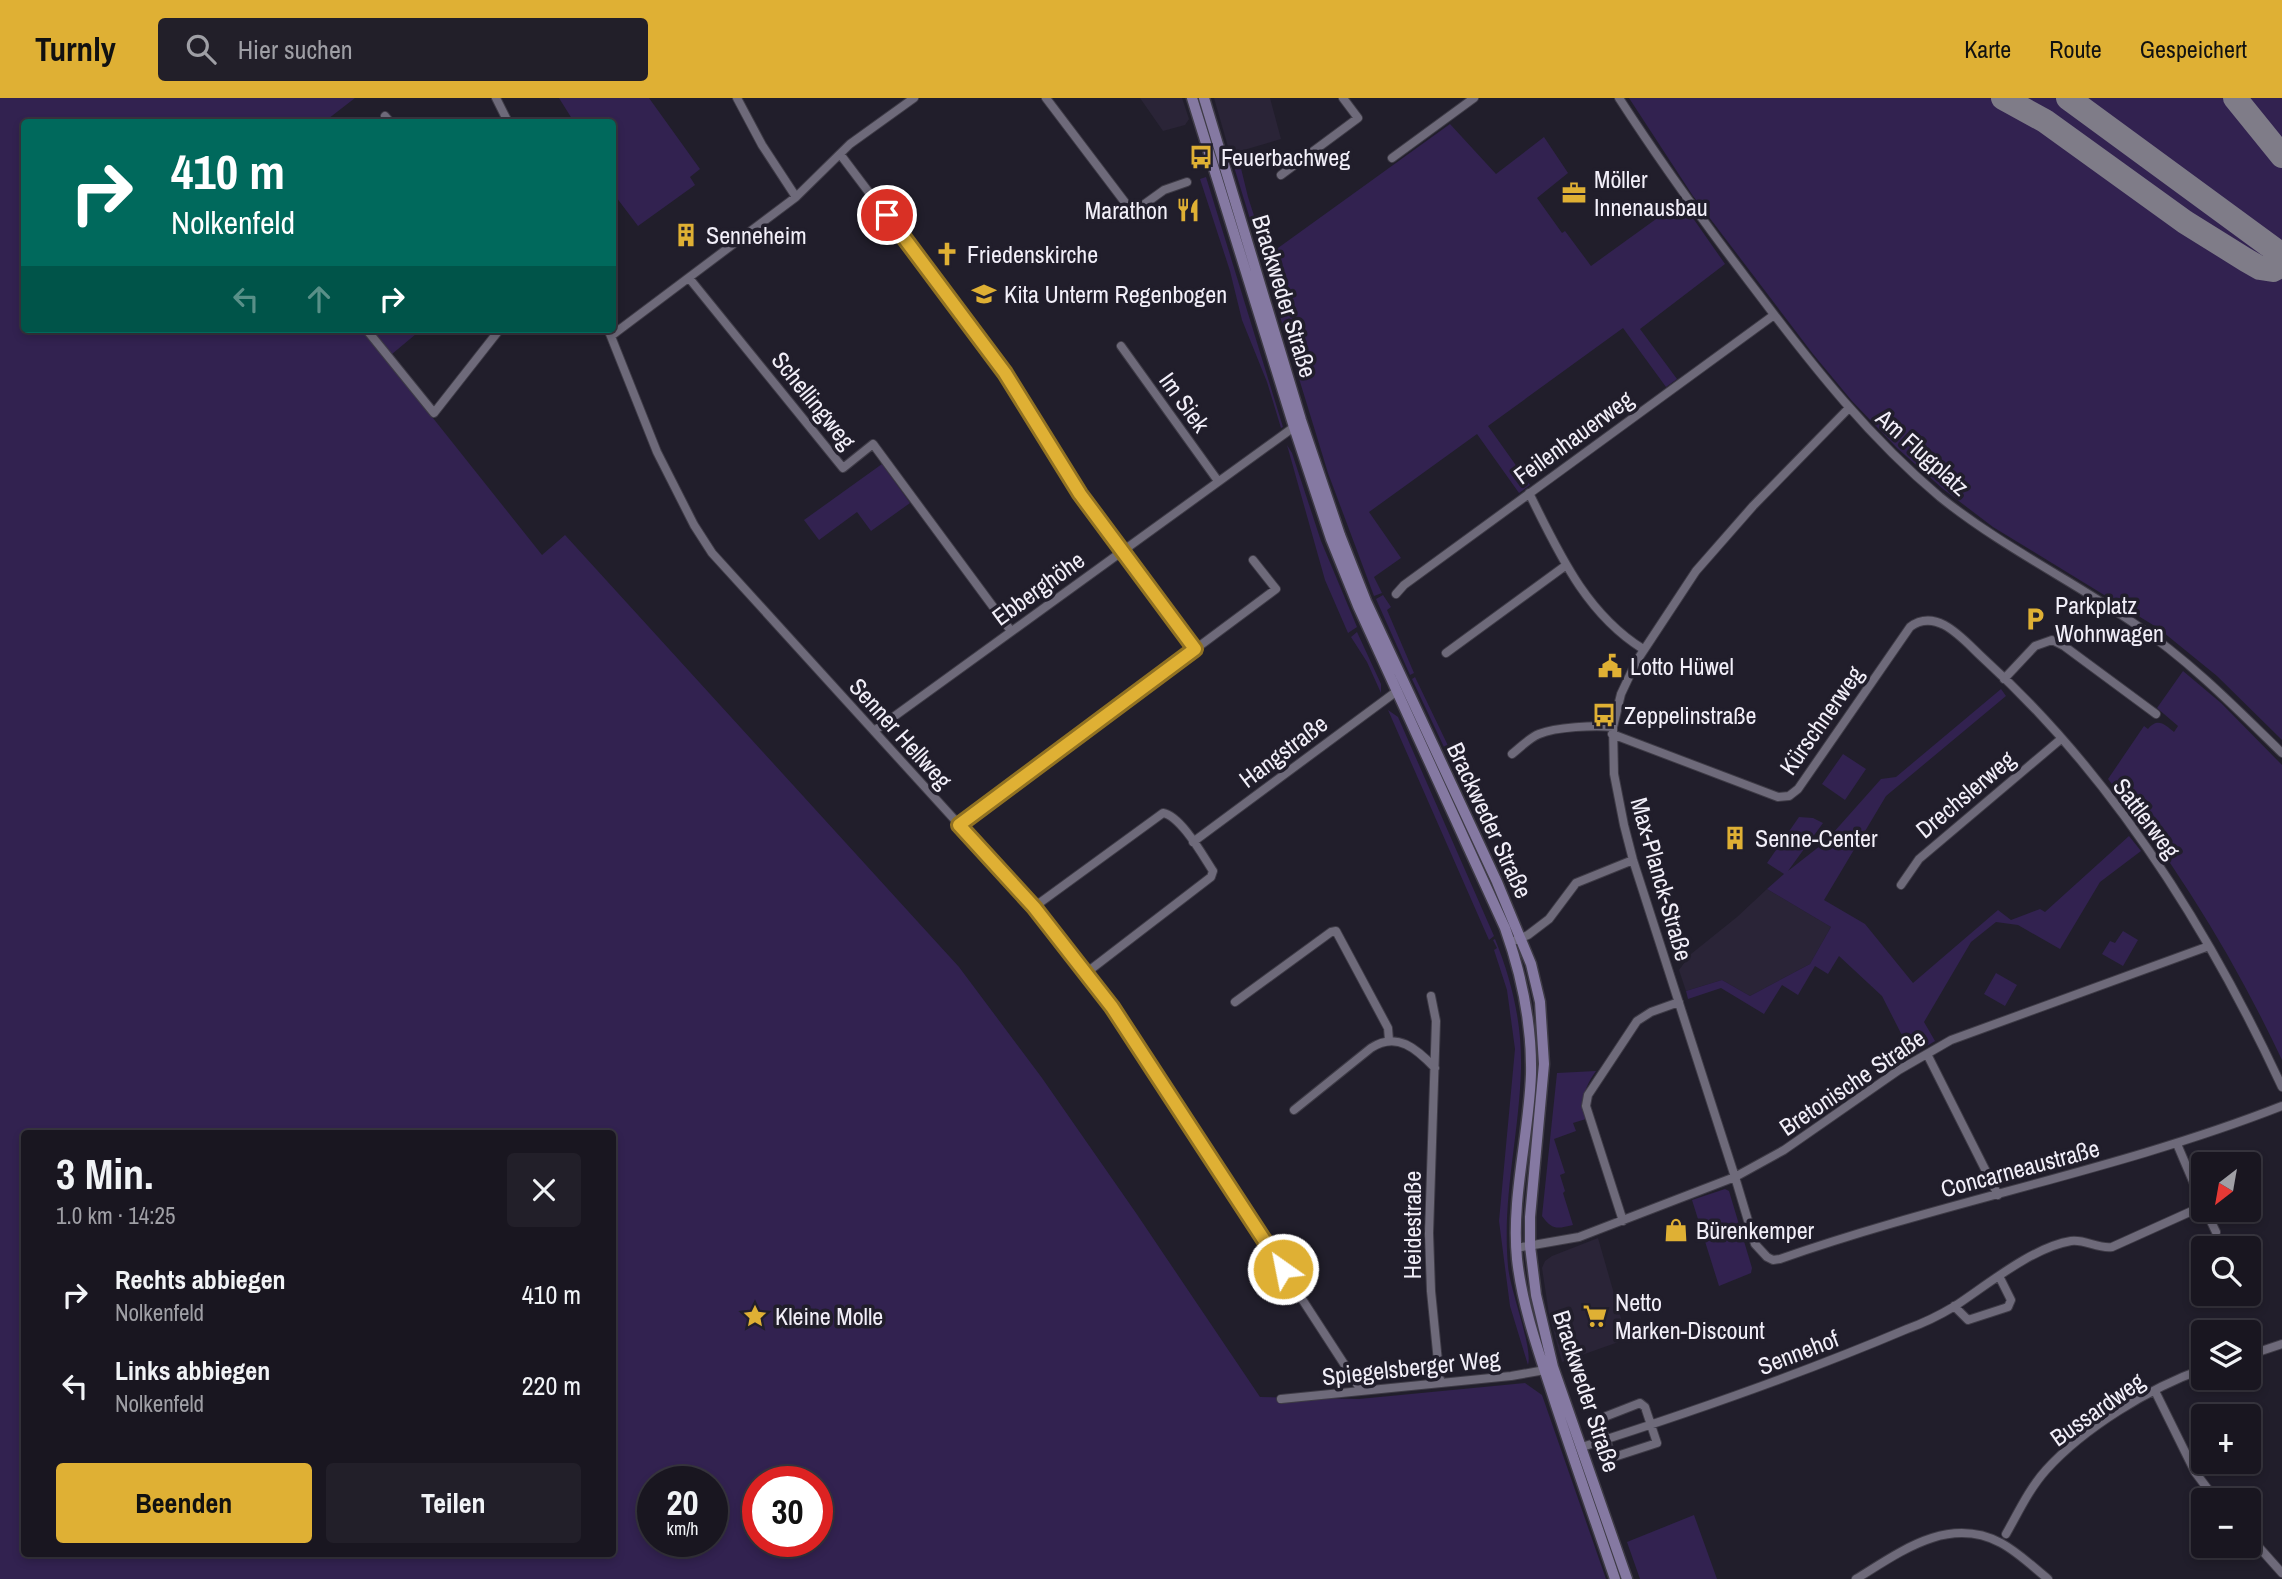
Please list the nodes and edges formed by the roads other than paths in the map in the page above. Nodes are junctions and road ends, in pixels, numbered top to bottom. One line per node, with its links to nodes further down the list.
1 (496, 98): 10 (street)
2 (737, 98): 15 (street)
3 (914, 98): 11 (street)
4 (1046, 98): 14 (street)
5 (1192, 98): 24 (main road, Brackweder Straße)
6 (1204, 98): 49 (main road, Brackweder Straße)
7 (1343, 98): 13 (street)
8 (1475, 98): 12 (street)
9 (1619, 98): 17 (street, Am Flugplatz)
10 (506, 119)
11 (841, 154): 15 (street); 27 (street)
12 (1392, 158)
13 (1281, 175)
14 (1187, 182)
15 (796, 197): 16 (street)
16 (690, 278): 18 (street); 32 (street, Schellingweg)
17 (1774, 315): 23 (street, Am Flugplatz); 26 (street, Feilenhauerweg)
18 (616, 328)
19 (369, 333): 20 (street)
20 (497, 333)
21 (610, 333): 40 (street, Senner Hellweg)
22 (1121, 346): 25 (street, Im Siek)
23 (1848, 408): 34 (street, Max-Planck-Straße); 42 (street, Am Flugplatz)
24 (1294, 427): 25 (street, Ebberghöhe); 37 (main road, Brackweder Straße)
25 (1218, 481): 27 (street, Ebberghöhe)
26 (1529, 493): 29 (street); 30 (street, Feilenhauerweg)
27 (1123, 551): 32 (street, Ebberghöhe); 33 (street)
28 (1253, 560): 33 (street)
29 (1565, 566): 34 (street); 35 (street)
30 (1396, 594)
31 (1924, 620): 36 (street, Sattlerweg); 39 (street, Kürschnerweg)
32 (1011, 631): 40 (street, Ebberghöhe)
33 (1195, 649): 44 (street)
34 (1643, 649): 39 (street, Max-Planck-Straße)
35 (1446, 653)
36 (2004, 679): 38 (street); 41 (street, Sattlerweg)
37 (1397, 691): 45 (street, Hangstraße); 50 (main road, Brackweder Straße)
38 (2156, 714)
39 (1613, 730): 43 (street); 46 (street, Max-Planck-Straße)
40 (874, 731): 44 (street, Senner Hellweg)
41 (2061, 738): 47 (street, Drechslerweg); 51 (street, Sattlerweg)
42 (2282, 753)
43 (1512, 754)
44 (959, 825): 48 (street, Senner Hellweg)
45 (1193, 842): 48 (street); 52 (street)
46 (1633, 860): 49 (street); 55 (street, Max-Planck-Straße)
47 (1901, 885)
48 (1034, 907): 52 (street, Senner Hellweg)
49 (1521, 938): 50 (street); 70 (main road, Brackweder Straße)
50 (1510, 943): 71 (main road, Brackweder Straße)
51 (2209, 946): 57 (street, Bretonische Straße); 59 (street, Sattlerweg)
52 (1086, 973): 80 (street, Senner Hellweg)
53 (1432, 996): 58 (street, Heidestraße)
54 (1235, 1002): 56 (street)
55 (1679, 1002): 63 (street, Max-Planck-Straße); 67 (street)
56 (1390, 1040): 58 (street); 61 (street)
57 (1927, 1054): 63 (street, Bretonische Straße); 65 (street)
58 (1435, 1068): 79 (street, Heidestraße)
59 (2282, 1087)
60 (2282, 1106): 62 (street, Concarneaustraße)
61 (1294, 1110)
62 (2177, 1144): 64 (street); 65 (street, Concarneaustraße)
63 (1735, 1177): 67 (street, Bretonische Straße); 72 (street, Max-Planck-Straße)
64 (2191, 1177)
65 (1998, 1195): 72 (street, Concarneaustraße)
66 (2191, 1213): 73 (street, Sennehof)
67 (1623, 1221): 70 (street, Bretonische Straße)
68 (2211, 1222): 69 (street)
69 (2216, 1232)
70 (1530, 1246): 71 (street, Bretonische Straße); 85 (main road, Brackweder Straße)
71 (1516, 1248): 77 (main road, Brackweder Straße)
72 (1767, 1257)
73 (1999, 1276): 74 (street, Sennehof); 74 (street)
74 (1954, 1306): 83 (street, Sennehof)
75 (2282, 1344): 76 (street)
76 (2261, 1350)
77 (1545, 1370): 79 (street, Spiegelsberger Weg); 90 (main road, Brackweder Straße)
78 (2191, 1374): 81 (street, Bussardweg)
79 (1440, 1382): 80 (street, Spiegelsberger Weg)
80 (1361, 1390): 82 (street, Spiegelsberger Weg)
81 (2155, 1391): 86 (street); 87 (street, Bussardweg)
82 (1281, 1399)
83 (1651, 1424): 84 (street, Sennehof); 84 (street); 84 (street)
84 (1606, 1439): 85 (street, Sennehof)
85 (1581, 1447): 91 (main road, Brackweder Straße)
86 (2207, 1488)
87 (2006, 1534)
88 (2261, 1549): 89 (street)
89 (2282, 1573)
90 (1615, 1579)
91 (1627, 1579)
92 (1856, 1579): 93 (street)
93 (2048, 1579)

